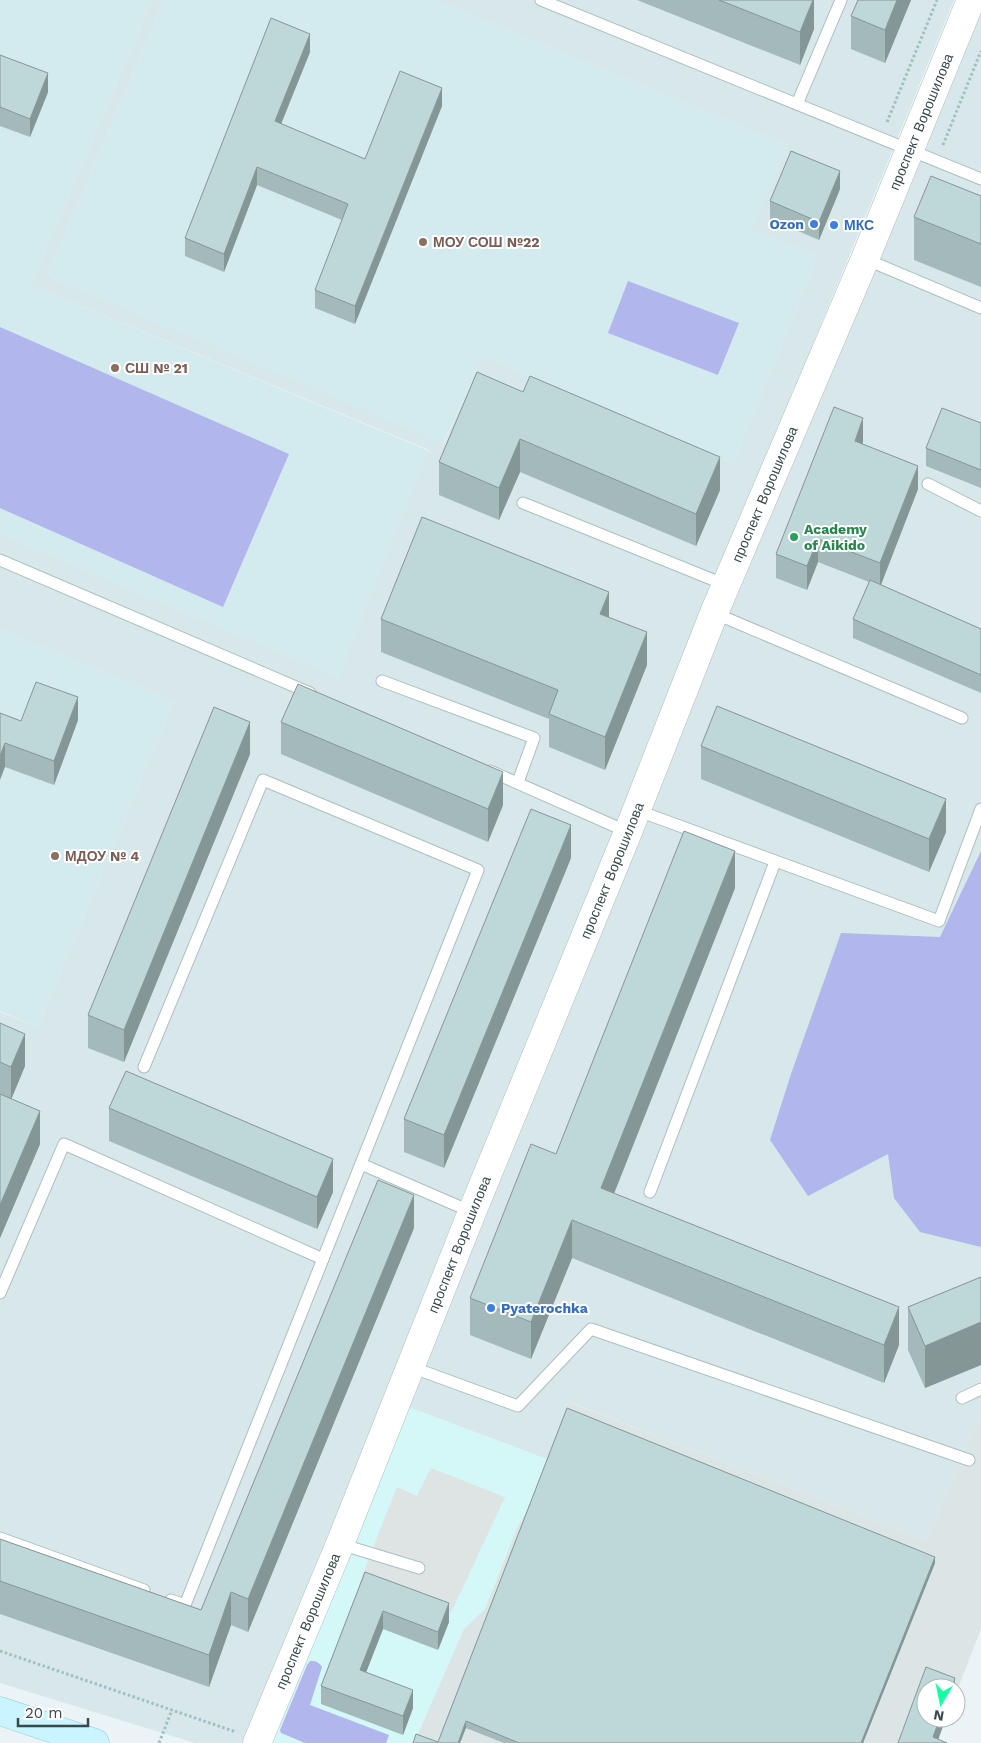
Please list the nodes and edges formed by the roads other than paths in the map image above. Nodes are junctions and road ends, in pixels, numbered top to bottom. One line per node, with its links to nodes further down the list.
1 (541, 0): 4 (lane)
2 (841, 0): 5 (lane)
3 (971, 0): 6 (street, проспект Ворошилова)
4 (554, 2): 5 (lane)
5 (797, 104): 6 (lane)
6 (909, 151): 7 (lane); 8 (street, проспект Ворошилова)
7 (981, 179)
8 (865, 259): 9 (lane); 14 (street, проспект Ворошилова)
9 (981, 308)
10 (928, 484): 12 (lane)
11 (523, 503): 14 (lane)
12 (981, 511)
13 (0, 560): 17 (lane)
14 (727, 585): 15 (street, проспект Ворошилова)
15 (714, 613): 18 (lane); 22 (street, проспект Ворошилова)
16 (382, 681): 20 (lane)
17 (318, 696)
18 (962, 718)
19 (481, 767): 20 (lane)
20 (518, 782): 22 (lane)
21 (981, 808): 23 (lane)
22 (632, 821): 23 (lane); 27 (street, проспект Ворошилова)
23 (775, 862): 26 (lane)
24 (144, 1068): 25 (lane)
25 (361, 1164): 27 (lane); 28 (lane)
26 (650, 1192)
27 (472, 1212): 30 (street, проспект Ворошилова)
28 (323, 1259): 29 (lane); 34 (lane)
29 (0, 1293)
30 (411, 1367): 33 (lane); 35 (street, проспект Ворошилова)
31 (981, 1390): 32 (lane)
32 (962, 1398)
33 (969, 1460)
34 (0, 1538)
35 (340, 1544): 36 (lane); 38 (street, проспект Ворошилова)
36 (419, 1568)
37 (0, 1711): 39 (main road)
38 (258, 1741)
39 (95, 1743)

